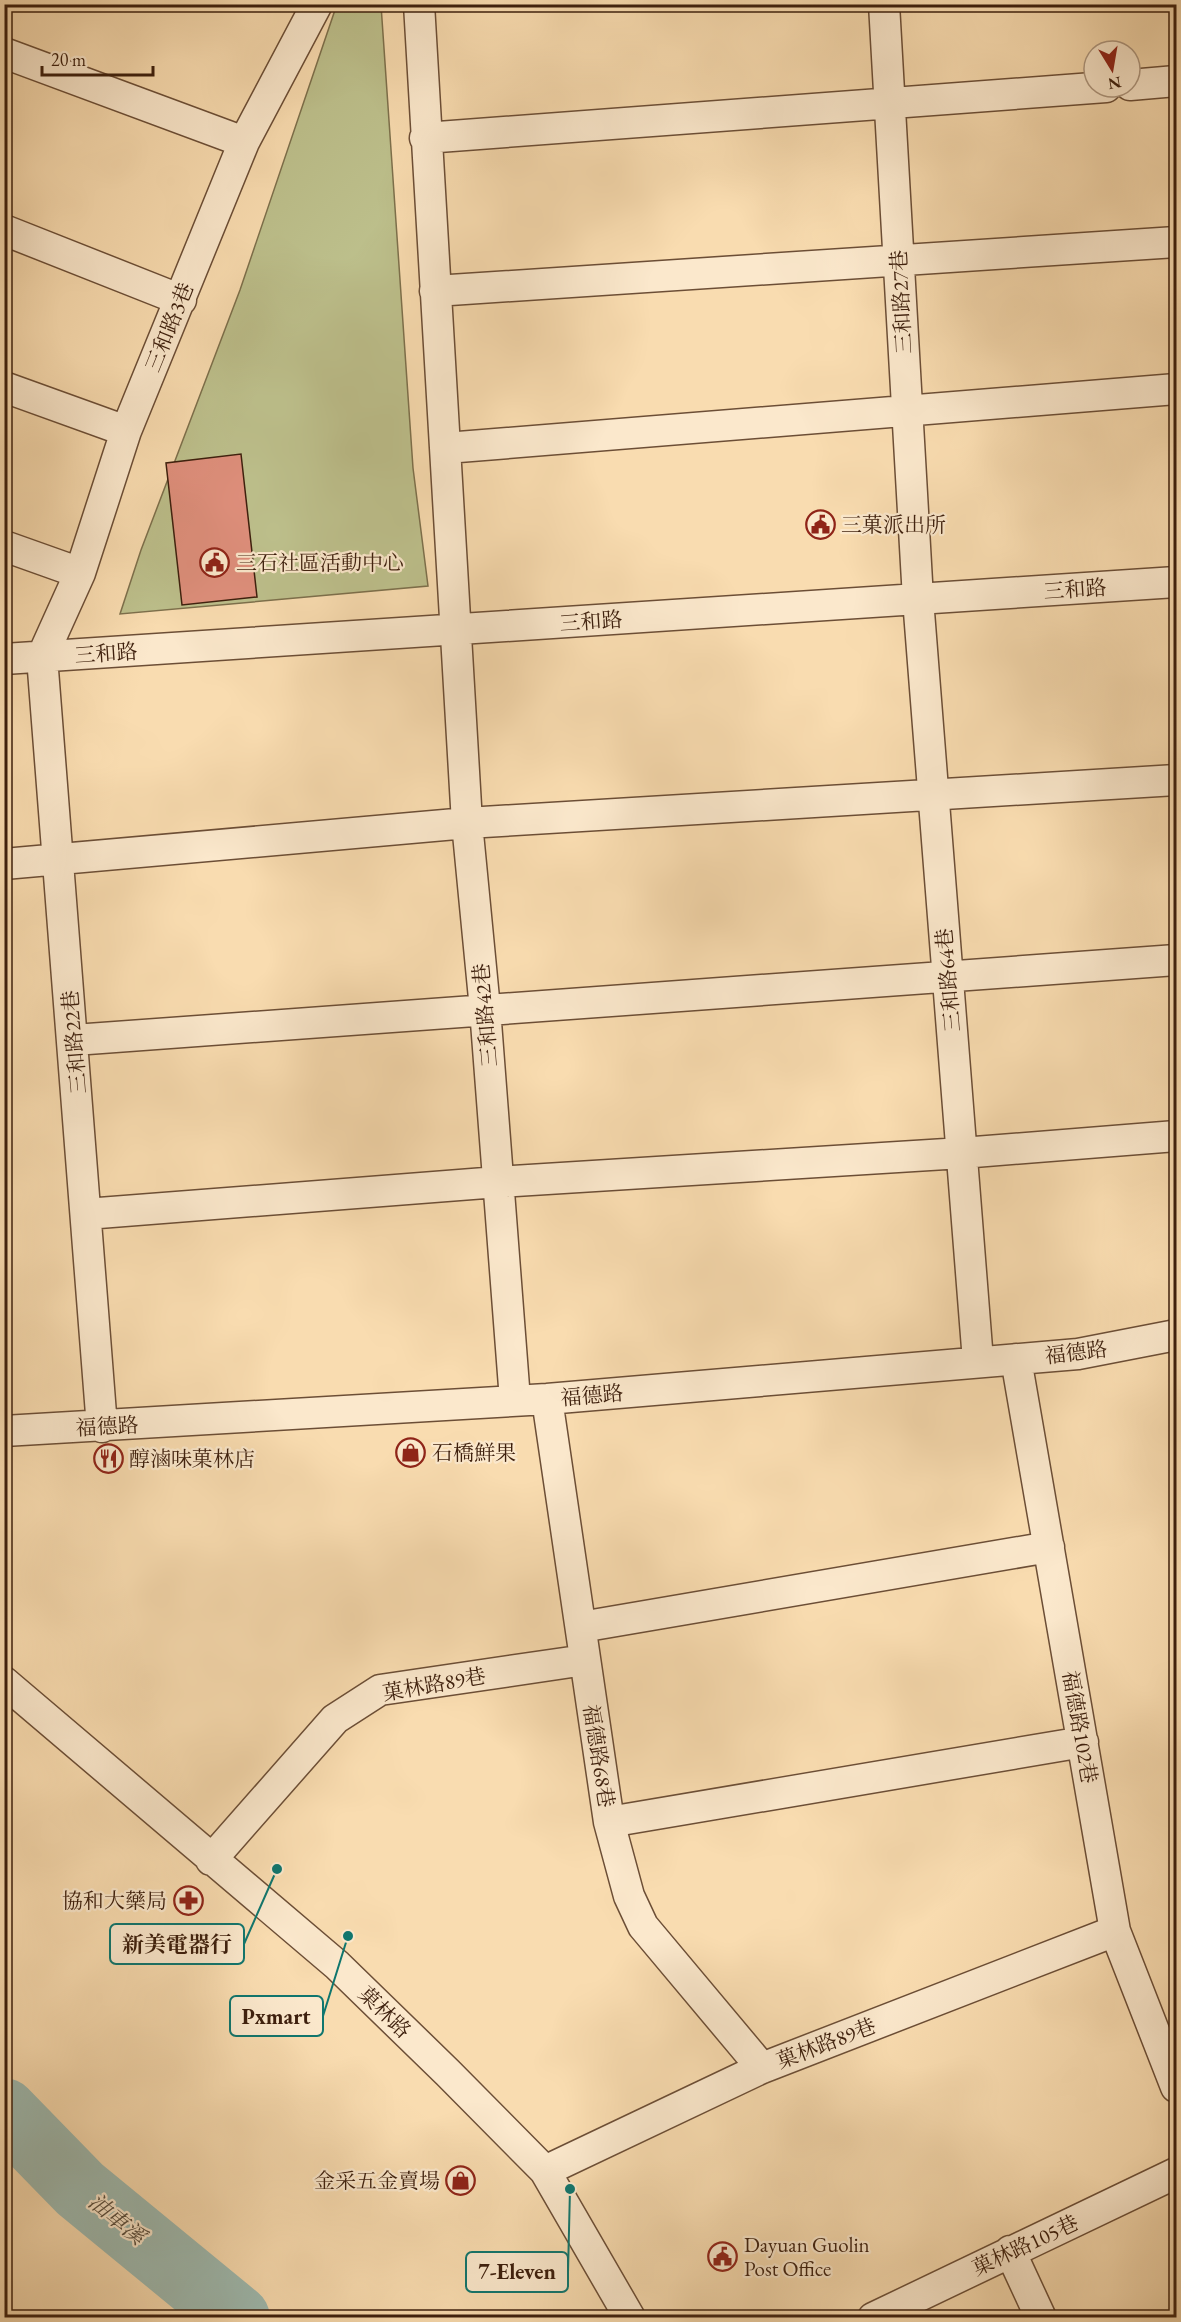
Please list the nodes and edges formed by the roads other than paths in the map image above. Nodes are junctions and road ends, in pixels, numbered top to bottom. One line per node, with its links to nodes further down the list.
1 (317, 4): 10 (street, 三和路3巷)
2 (419, 4): 9 (street, 三和路42巷)
3 (884, 4): 8 (street, 三和路27巷)
4 (4, 53): 10 (street)
5 (1176, 81): 6 (street)
6 (1142, 84)
7 (1082, 89): 8 (street)
8 (890, 105): 9 (street); 13 (street, 三和路27巷)
9 (425, 138): 14 (street, 三和路42巷)
10 (244, 142): 15 (street, 三和路3巷)
11 (4, 230): 15 (street)
12 (1176, 242): 13 (street)
13 (898, 261): 14 (street); 18 (street, 三和路27巷)
14 (435, 291): 20 (street, 三和路42巷)
15 (181, 300): 19 (street, 三和路3巷)
16 (4, 387): 19 (street)
17 (1176, 389): 18 (street)
18 (907, 409): 20 (street); 24 (street, 三和路27巷)
19 (126, 431): 22 (street, 三和路3巷)
20 (446, 448): 25 (street, 三和路42巷)
21 (4, 546): 22 (street)
22 (80, 573): 26 (street, 三和路3巷)
23 (1176, 582): 24 (street, 三和路)
24 (918, 599): 25 (street, 三和路); 29 (street, 三和路64巷)
25 (457, 630): 26 (street, 三和路); 30 (street, 三和路42巷)
26 (42, 657): 27 (street, 三和路); 31 (street, 三和路22巷)
27 (4, 659)
28 (1176, 780): 29 (street)
29 (933, 794): 30 (street); 34 (street, 三和路64巷)
30 (467, 824): 31 (street); 35 (street, 三和路42巷)
31 (58, 860): 32 (street); 36 (street, 三和路22巷)
32 (4, 864)
33 (1176, 960): 34 (street)
34 (947, 975): 35 (street); 38 (street, 三和路64巷)
35 (485, 1009): 36 (street); 39 (street, 三和路42巷)
36 (74, 1040): 40 (street, 三和路22巷)
37 (1176, 1136): 38 (street)
38 (962, 1153): 39 (street); 43 (street, 三和路64巷)
39 (498, 1182): 40 (street); 45 (street, 三和路42巷)
40 (87, 1214): 46 (street, 三和路22巷)
41 (1176, 1335): 42 (street, 福德路)
42 (1016, 1359): 43 (street, 福德路); 48 (street, 福德路102巷)
43 (978, 1361): 44 (street, 福德路)
44 (547, 1399): 45 (street, 福德路); 49 (street, 福德路68巷)
45 (515, 1400): 46 (street, 福德路)
46 (102, 1426): 47 (street, 福德路)
47 (4, 1431)
48 (1049, 1547): 49 (street); 52 (street, 福德路102巷)
49 (581, 1627): 50 (street, 福德路68巷)
50 (585, 1660): 53 (street, 福德路68巷); 54 (street, 菓林路89巷)
51 (4, 1682): 54 (street, 菓林路)
52 (1083, 1742): 53 (street); 55 (street, 福德路102巷)
53 (609, 1822): 56 (street, 福德路68巷)
54 (210, 1860): 58 (street, 菓林路)
55 (1115, 1931): 56 (street, 菓林路89巷); 57 (street, 福德路102巷)
56 (762, 2068): 58 (street, 菓林路89巷)
57 (1176, 2087)
58 (545, 2171): 61 (street, 菓林路)
59 (1176, 2173): 60 (street, 菓林路105巷)
60 (1010, 2251): 62 (street, 菓林路105巷); 63 (street)
61 (630, 2318)
62 (873, 2318)
63 (1041, 2318)

